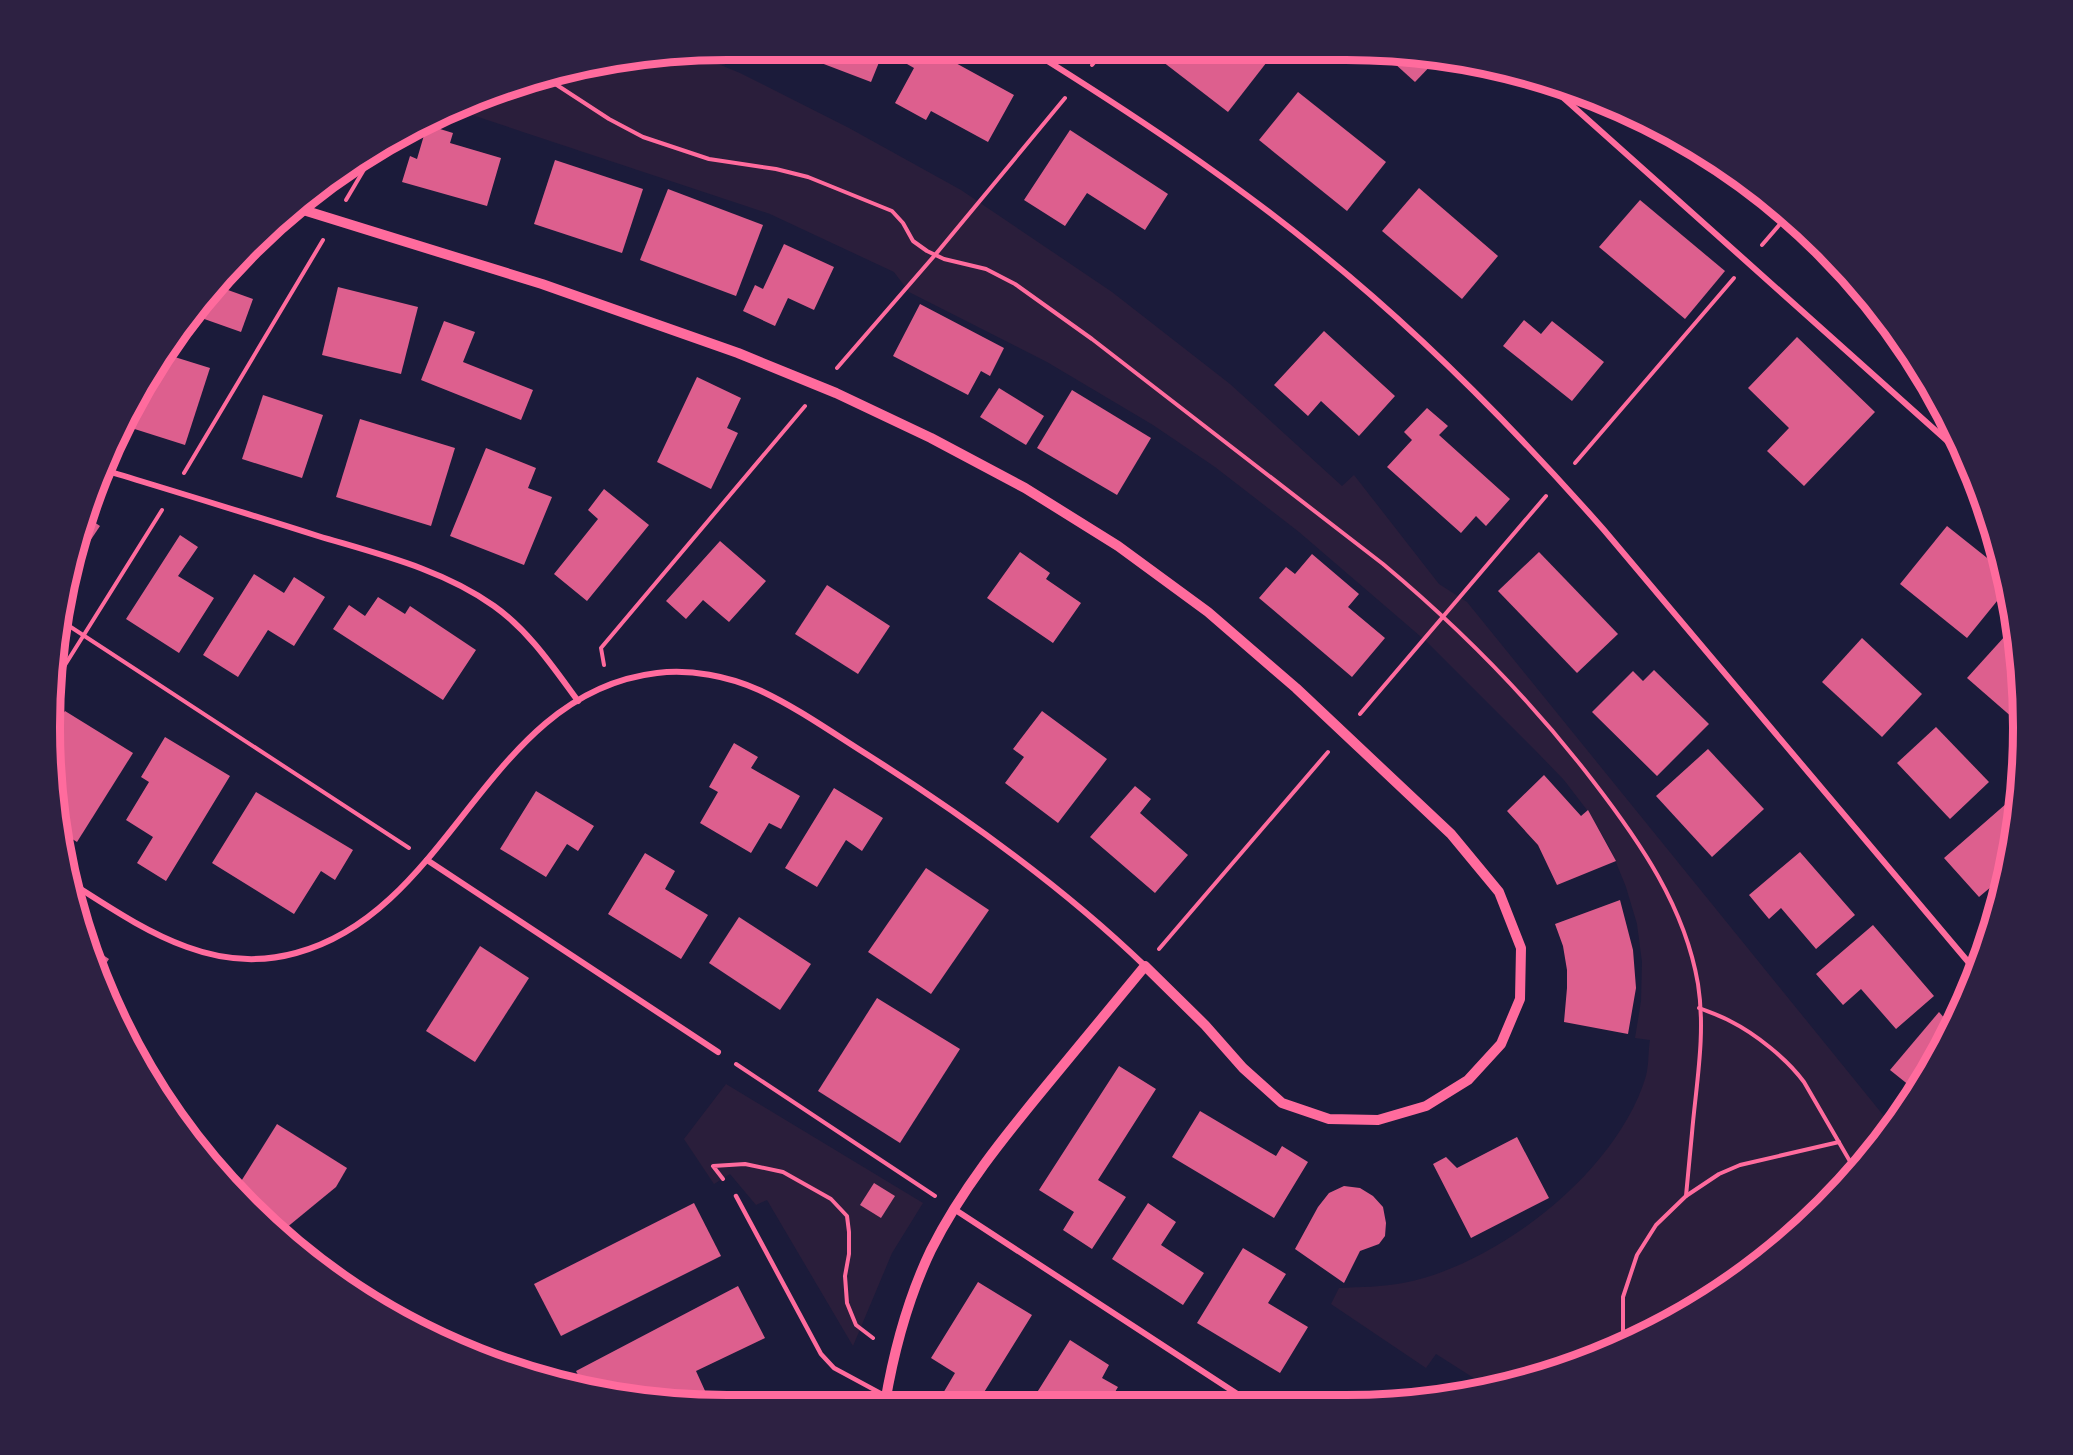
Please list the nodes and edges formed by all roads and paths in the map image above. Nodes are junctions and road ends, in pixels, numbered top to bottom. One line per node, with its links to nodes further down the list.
1 (1046, 60): 3 (street)
2 (1097, 60): 3 (path)
3 (1079, 81): 10 (path); 15 (street)
4 (554, 83): 10 (path)
5 (1561, 95): 11 (street)
6 (366, 167): 8 (path)
7 (305, 211): 8 (street)
8 (334, 220): 12 (street); 16 (path)
9 (1781, 222): 11 (path)
10 (935, 255): 12 (path); 17 (path)
11 (1747, 262): 13 (street); 15 (path)
12 (821, 387): 21 (path); 23 (street)
13 (1949, 442)
14 (111, 472): 16 (street)
15 (1560, 480): 17 (path); 26 (street)
16 (174, 491): 19 (path); 22 (street)
17 (1443, 616): 23 (path); 28 (path)
18 (68, 625): 19 (path)
19 (84, 635): 20 (path); 24 (path)
20 (63, 669)
21 (608, 686): 22 (street); 27 (street)
22 (578, 701): 24 (street)
23 (1344, 733): 27 (path); 27 (street)
24 (427, 860): 25 (street); 29 (street)
25 (80, 889)
26 (1970, 964)
27 (1145, 966): 34 (street)
28 (1699, 1008): 30 (path); 33 (path)
29 (718, 1052): 34 (path)
30 (1839, 1142): 31 (path); 33 (path)
31 (1851, 1163)
32 (736, 1196): 36 (path); 37 (lane)
33 (1686, 1196): 35 (path)
34 (954, 1209): 36 (street); 39 (street)
35 (1623, 1334)
36 (894, 1355): 38 (street)
37 (878, 1395)
38 (887, 1395)
39 (1239, 1395)

